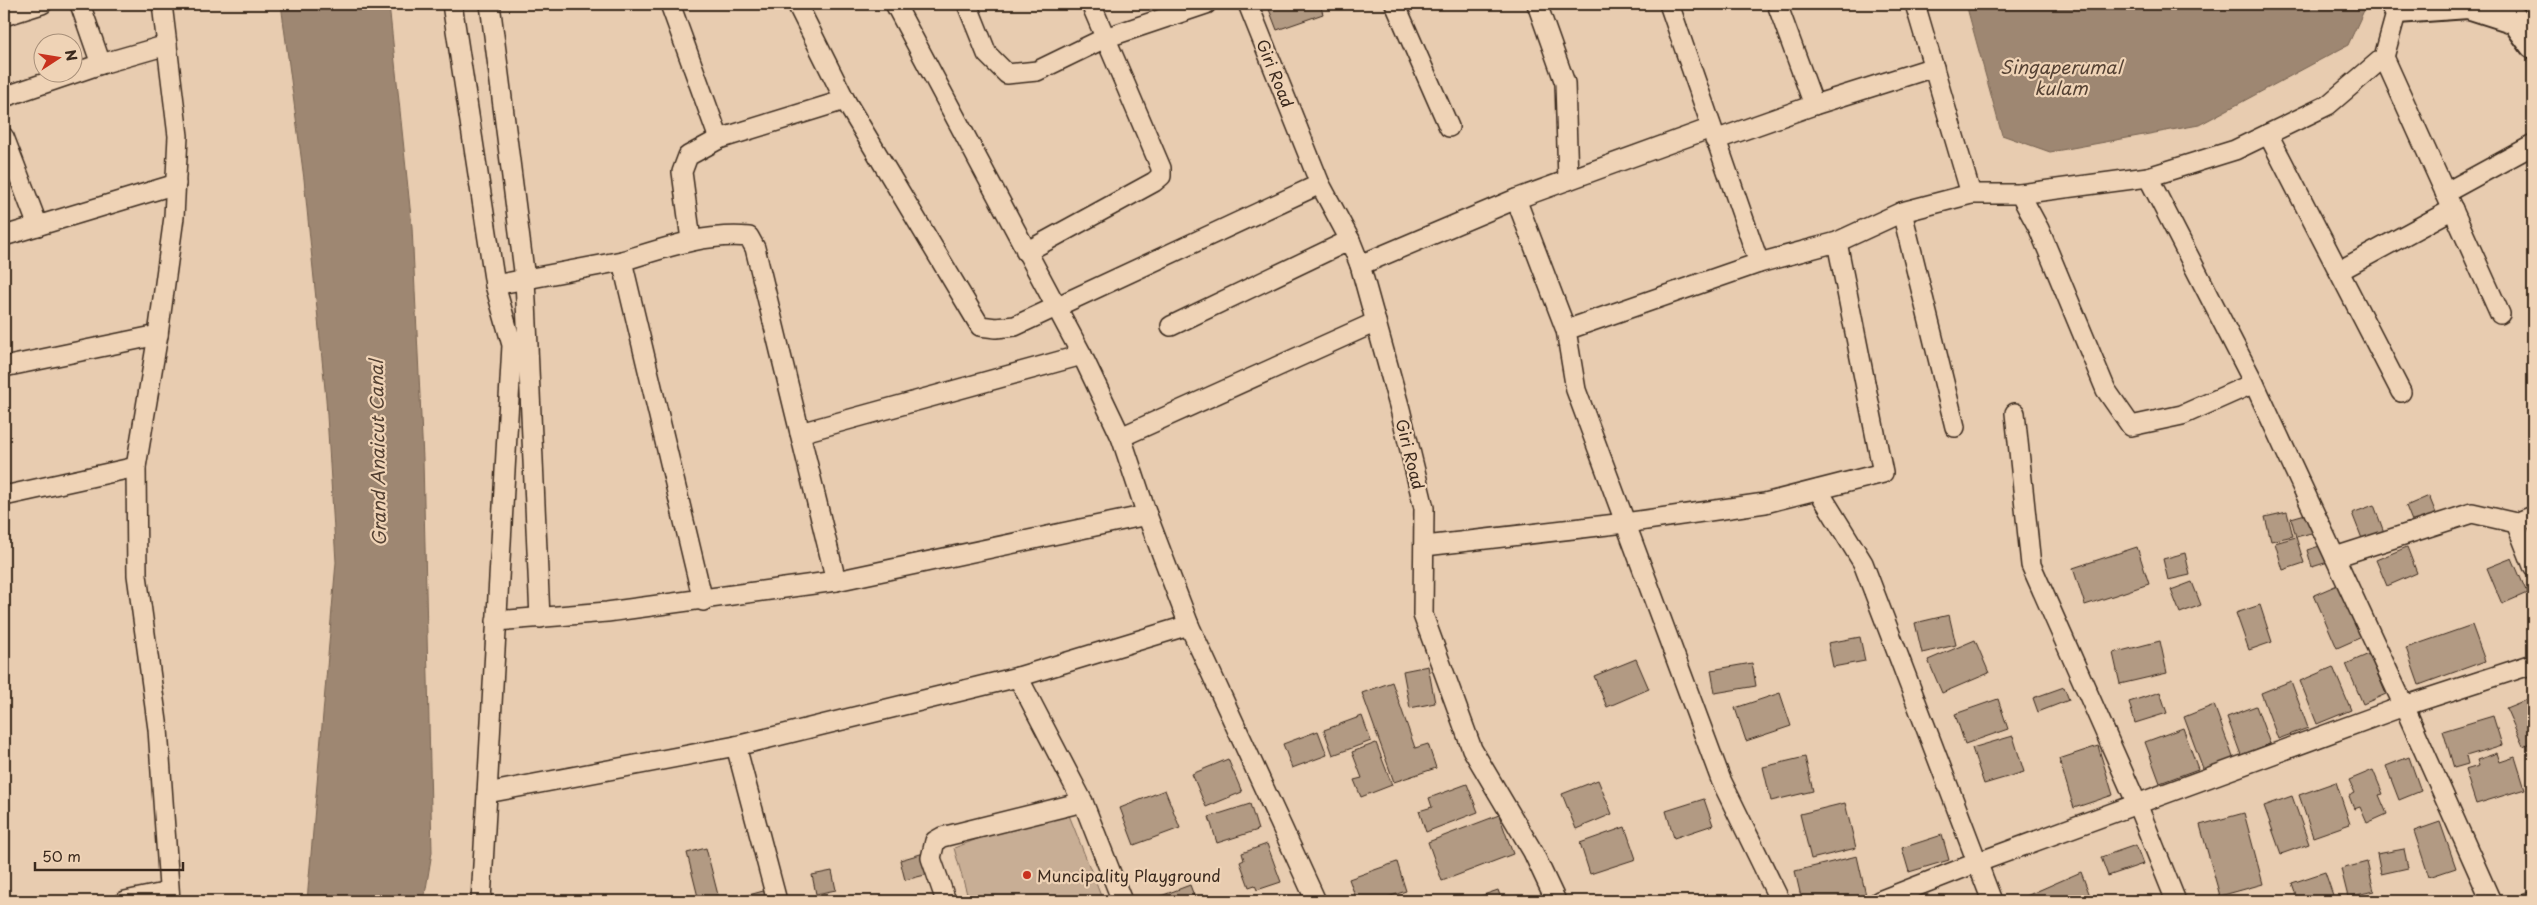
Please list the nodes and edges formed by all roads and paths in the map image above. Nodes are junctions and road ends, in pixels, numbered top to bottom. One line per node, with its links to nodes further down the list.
1 (42, 4): 20 (street)
2 (80, 4): 25 (street)
3 (162, 4): 22 (street)
4 (452, 4): 56 (street)
5 (490, 4): 55 (street)
6 (670, 4): 34 (street)
7 (797, 4): 28 (street)
8 (894, 4): 50 (street)
9 (967, 4): 21 (street)
10 (1091, 4): 21 (street)
11 (1206, 4): 21 (street)
12 (1248, 4): 39 (street, Giri Road)
13 (1396, 4): 30 (street)
14 (1537, 4): 37 (street)
15 (1669, 4): 31 (street)
16 (1777, 4): 29 (street)
17 (1915, 4): 26 (street)
18 (2470, 4): 19 (main road); 23 (main road)
19 (2396, 7): 24 (street)
20 (4, 16)
21 (1105, 38): 50 (street)
22 (167, 45): 25 (street); 38 (street)
23 (2533, 45)
24 (2384, 57): 32 (street); 43 (street)
25 (101, 64): 27 (street)
26 (1934, 67): 29 (street); 40 (street)
27 (4, 97)
28 (845, 100): 34 (street); 57 (street)
29 (1814, 104): 31 (street)
30 (1448, 127)
31 (1713, 134): 37 (street); 52 (street)
32 (2268, 134): 36 (street); 54 (street)
33 (4, 137): 45 (street)
34 (719, 139): 47 (street)
35 (2533, 145): 43 (street)
36 (2148, 177): 41 (street); 65 (street)
37 (1568, 180): 42 (street)
38 (176, 184): 45 (street); 62 (street)
39 (1320, 184): 48 (street, Giri Road); 57 (street)
40 (1971, 194): 41 (street); 44 (street)
41 (2020, 194): 65 (street)
42 (1516, 199): 53 (street); 61 (street)
43 (2449, 201): 54 (street); 58 (street)
44 (1902, 212): 49 (street); 68 (street)
45 (38, 226): 46 (street)
46 (4, 236)
47 (691, 240): 51 (street); 69 (street)
48 (1350, 240): 53 (street, Giri Road); 60 (street)
49 (1837, 242): 52 (street); 72 (street)
50 (1026, 252): 57 (street)
51 (622, 261): 55 (street); 82 (street)
52 (1759, 263): 61 (street)
53 (1360, 265): 59 (street, Giri Road)
54 (2339, 271): 66 (street)
55 (525, 279): 56 (street); 83 (street)
56 (495, 285): 84 (street)
57 (1056, 308): 63 (street)
58 (2500, 314)
59 (1376, 322): 70 (street); 78 (street, Giri Road)
60 (1171, 326)
61 (1566, 330): 76 (street)
62 (158, 335): 64 (street); 71 (street)
63 (1082, 355): 69 (street); 70 (street)
64 (4, 367)
65 (2254, 382): 79 (street)
66 (2401, 392)
67 (2015, 413): 92 (street)
68 (1956, 426)
69 (800, 433): 81 (street)
70 (1121, 437): 74 (street)
71 (136, 466): 73 (street); 94 (street)
72 (1818, 490): 76 (street); 93 (street)
73 (4, 496)
74 (1146, 515): 81 (street); 85 (street)
75 (2533, 516): 77 (street)
76 (1625, 523): 78 (street); 102 (street)
77 (2516, 523): 79 (street); 80 (street)
78 (1424, 546): 101 (street, Giri Road)
79 (2335, 557): 88 (street)
80 (2533, 566)
81 (836, 581): 82 (street)
82 (703, 601): 83 (street)
83 (540, 618): 84 (street)
84 (496, 621): 90 (street)
85 (1189, 625): 87 (street); 100 (street)
86 (2533, 664): 88 (street)
87 (1018, 678): 89 (street); 91 (street)
88 (2404, 706): 92 (street); 106 (street)
89 (736, 746): 90 (street); 97 (street)
90 (487, 793): 96 (street)
91 (1083, 802): 98 (street); 99 (street)
92 (2137, 804): 93 (street); 105 (street)
93 (1976, 863): 103 (street); 104 (street)
94 (170, 896): 95 (street)
95 (125, 901)
96 (480, 901)
97 (776, 901)
98 (946, 901)
99 (1122, 901)
100 (1316, 901)
101 (1556, 901)
102 (1780, 901)
103 (1880, 901)
104 (1992, 901)
105 (2176, 901)
106 (2491, 901)

